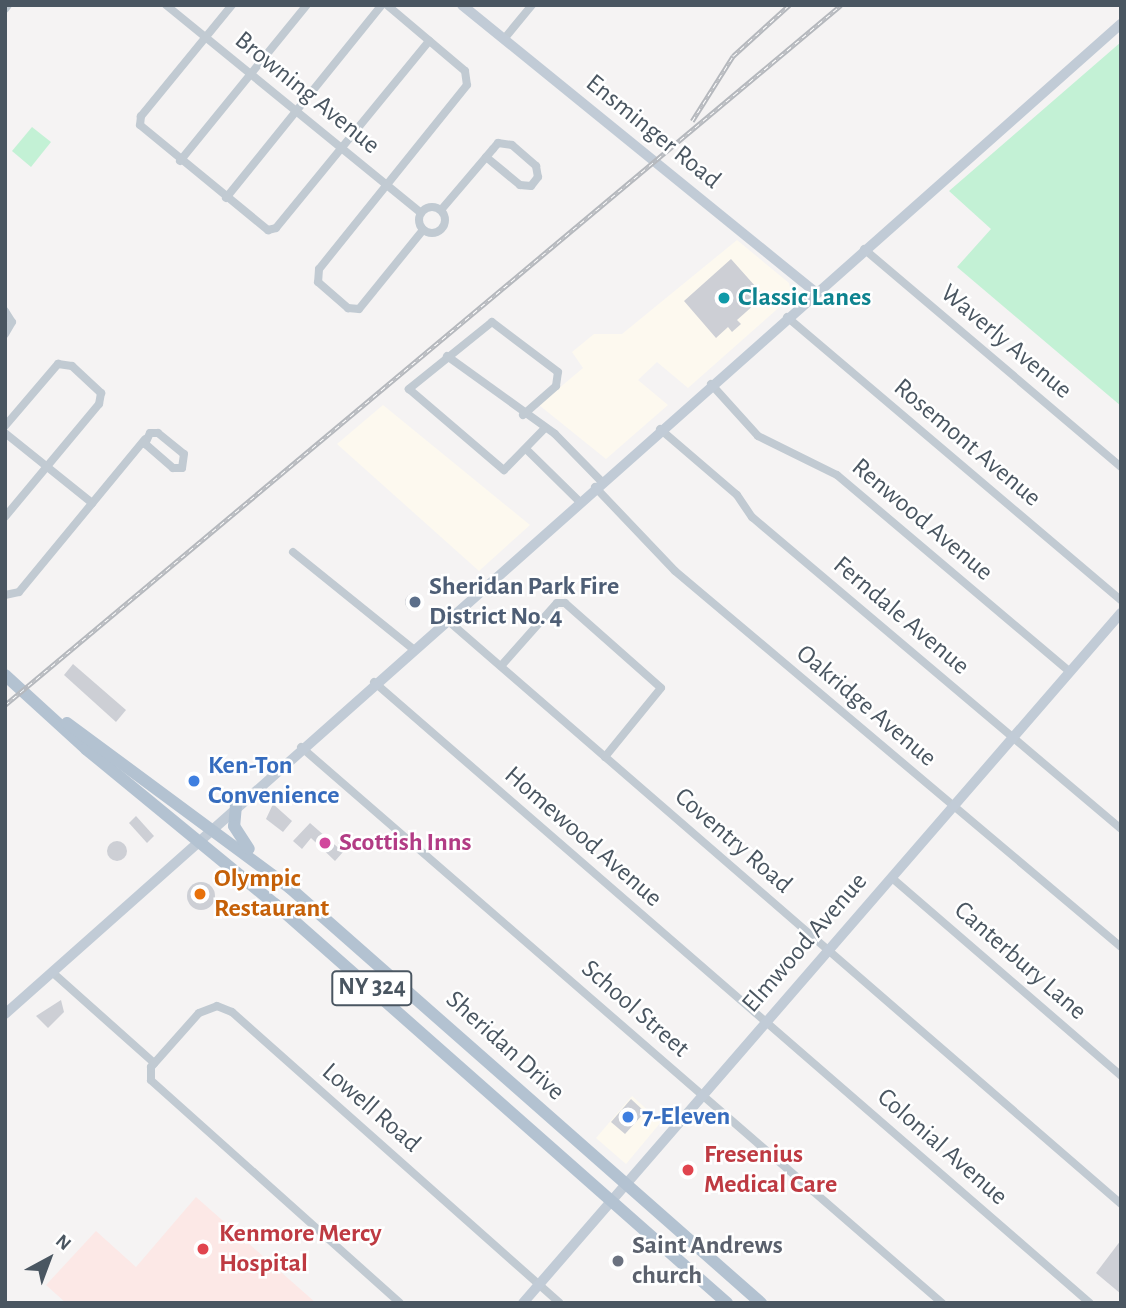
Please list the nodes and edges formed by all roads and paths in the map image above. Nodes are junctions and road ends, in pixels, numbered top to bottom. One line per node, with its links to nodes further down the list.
1 (166, 5): 8 (street, Browning Avenue)
2 (232, 5): 8 (street)
3 (307, 5): 11 (street)
4 (384, 5): 10 (street); 12 (street)
5 (462, 5): 9 (main road, Ensminger Road)
6 (532, 5): 9 (street)
7 (1121, 24): 21 (main road)
8 (206, 37): 11 (street, Browning Avenue); 15 (street)
9 (504, 39): 22 (main road, Ensminger Road)
10 (429, 41): 13 (street); 16 (street)
11 (251, 74): 12 (street, Browning Avenue); 15 (street)
12 (296, 111): 13 (street, Browning Avenue); 17 (street)
13 (341, 148): 16 (street, Browning Avenue); 17 (street)
14 (486, 157): 14 (street); 18 (street)
15 (180, 161): 17 (street)
16 (387, 185): 19 (street, Browning Avenue); 20 (street)
17 (226, 198)
18 (441, 210): 19 (street); 20 (street)
19 (421, 213): 20 (street)
20 (424, 230)
21 (864, 249): 22 (main road); 35 (street, Waverly Avenue)
22 (815, 292): 24 (main road)
23 (5, 311): 25 (street)
24 (787, 317): 27 (main road); 43 (street, Rosemont Avenue)
25 (5, 334)
26 (447, 356): 28 (street, Oakridge Avenue); 28 (street); 34 (street)
27 (711, 384): 31 (main road); 48 (street, Renwood Avenue)
28 (523, 415): 30 (street, Oakridge Avenue)
29 (5, 426): 36 (street)
30 (544, 429): 34 (street); 37 (street, Oakridge Avenue)
31 (660, 429): 37 (main road); 52 (street, Ferndale Avenue)
32 (5, 433): 36 (street)
33 (145, 439): 33 (street); 39 (street)
34 (526, 449): 38 (street)
35 (1121, 467)
36 (47, 468): 39 (street); 40 (street)
37 (598, 484): 38 (main road); 56 (street, Oakridge Avenue)
38 (579, 500): 45 (main road)
39 (92, 503): 42 (street)
40 (5, 517)
41 (293, 552): 46 (street)
42 (5, 595)
43 (1121, 600)
44 (1121, 613): 48 (main road, Elmwood Avenue)
45 (446, 619): 46 (main road); 47 (street, Coventry Road)
46 (412, 648): 50 (main road)
47 (501, 666): 54 (street, Coventry Road); 54 (street)
48 (1070, 672): 52 (main road, Elmwood Avenue)
49 (5, 675): 51 (main road, Sheridan Drive / NY 324)
50 (374, 682): 53 (main road); 68 (street, Homewood Avenue)
51 (44, 707): 57 (main road, Sheridan Drive / NY 324); 59 (main road, Sheridan Drive / NY 324)
52 (1013, 738): 56 (main road, Elmwood Avenue); 58 (street, Ferndale Avenue)
53 (301, 747): 55 (main road); 73 (street, School Street)
54 (605, 757): 65 (street, Coventry Road)
55 (236, 806): 57 (main road); 60 (main road)
56 (953, 807): 61 (main road, Elmwood Avenue); 63 (street, Oakridge Avenue)
57 (211, 828): 59 (main road); 60 (main road, Sheridan Drive / NY 324)
58 (1121, 829)
59 (198, 839): 64 (main road, Sheridan Drive / NY 324); 66 (main road)
60 (268, 870): 62 (main road, Sheridan Drive / NY 324)
61 (892, 878): 65 (main road, Elmwood Avenue); 72 (street, Canterbury Lane)
62 (344, 934): 64 (main road); 69 (main road, Sheridan Drive / NY 324)
63 (1121, 947)
64 (329, 951): 71 (main road, Sheridan Drive / NY 324)
65 (829, 951): 68 (main road, Elmwood Avenue); 76 (street, Coventry Road)
66 (52, 972): 67 (main road); 70 (street)
67 (5, 1014)
68 (766, 1023): 73 (main road, Elmwood Avenue); 85 (street, Colonial Avenue)
69 (474, 1049): 71 (main road); 74 (main road, Sheridan Drive / NY 324)
70 (155, 1063): 78 (street, Lowell Road); 80 (street)
71 (459, 1066): 75 (main road, Sheridan Drive / NY 324)
72 (1121, 1076)
73 (703, 1096): 74 (main road, Elmwood Avenue); 84 (street, School Street)
74 (627, 1184): 75 (main road, Elmwood Avenue); 77 (main road, Sheridan Drive / NY 324)
75 (612, 1201): 78 (main road, Elmwood Avenue); 79 (main road, Sheridan Drive / NY 324)
76 (1121, 1204)
77 (737, 1282): 79 (main road); 83 (main road, Sheridan Drive / NY 324)
78 (539, 1284): 81 (main road, Elmwood Avenue); 82 (street, Lowell Road)
79 (725, 1301)
80 (400, 1303)
81 (523, 1303)
82 (560, 1303)
83 (761, 1303)
84 (942, 1303)
85 (1090, 1303)

